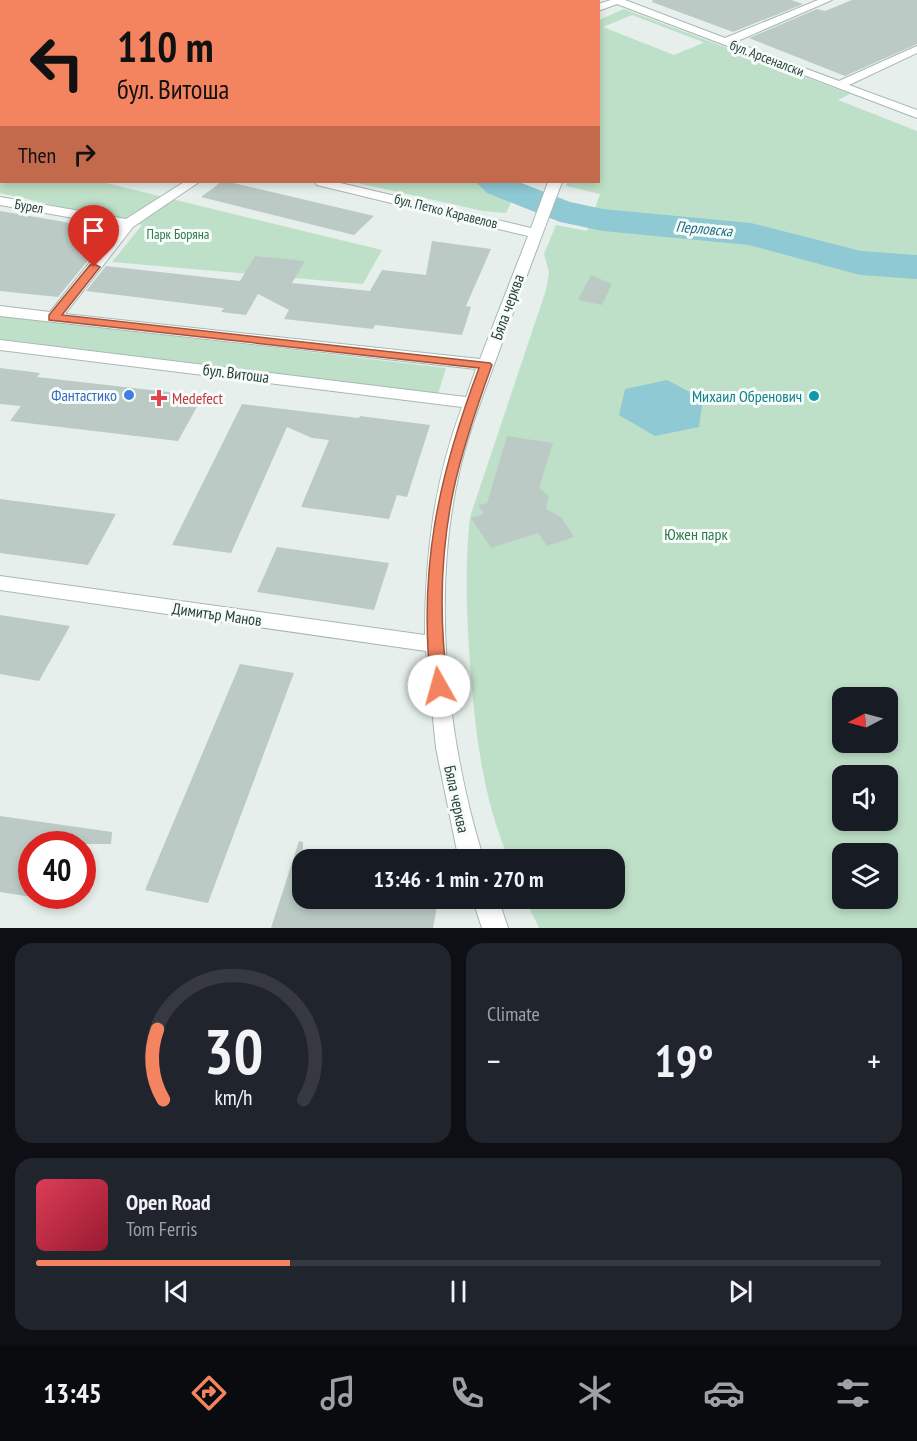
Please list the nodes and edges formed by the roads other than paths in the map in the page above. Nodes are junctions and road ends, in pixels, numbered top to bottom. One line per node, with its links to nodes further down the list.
1 (826, 0): 4 (street)
2 (618, 1): 3 (street); 4 (street, бул. Арсеналски)
3 (600, 7)
4 (725, 42): 6 (street, бул. Арсеналски)
5 (917, 50): 6 (street)
6 (839, 85): 7 (street, бул. Арсеналски)
7 (917, 114)
8 (190, 183): 12 (street)
9 (327, 183): 13 (street, бул. Петко Каравелов)
10 (554, 183): 13 (street, Бяла черква)
11 (0, 201): 12 (street, Бурел)
12 (128, 224): 15 (street)
13 (537, 227): 17 (street, Бяла черква)
14 (0, 311): 15 (street)
15 (54, 317): 17 (street)
16 (0, 345): 18 (street, бул. Витоша)
17 (486, 365): 18 (street, Бяла черква)
18 (472, 403): 20 (street, Бяла черква)
19 (0, 583): 20 (street, Димитър Манов)
20 (434, 644): 21 (street, Бяла черква)
21 (469, 849)
22 (489, 909): 23 (street)
23 (495, 928)

